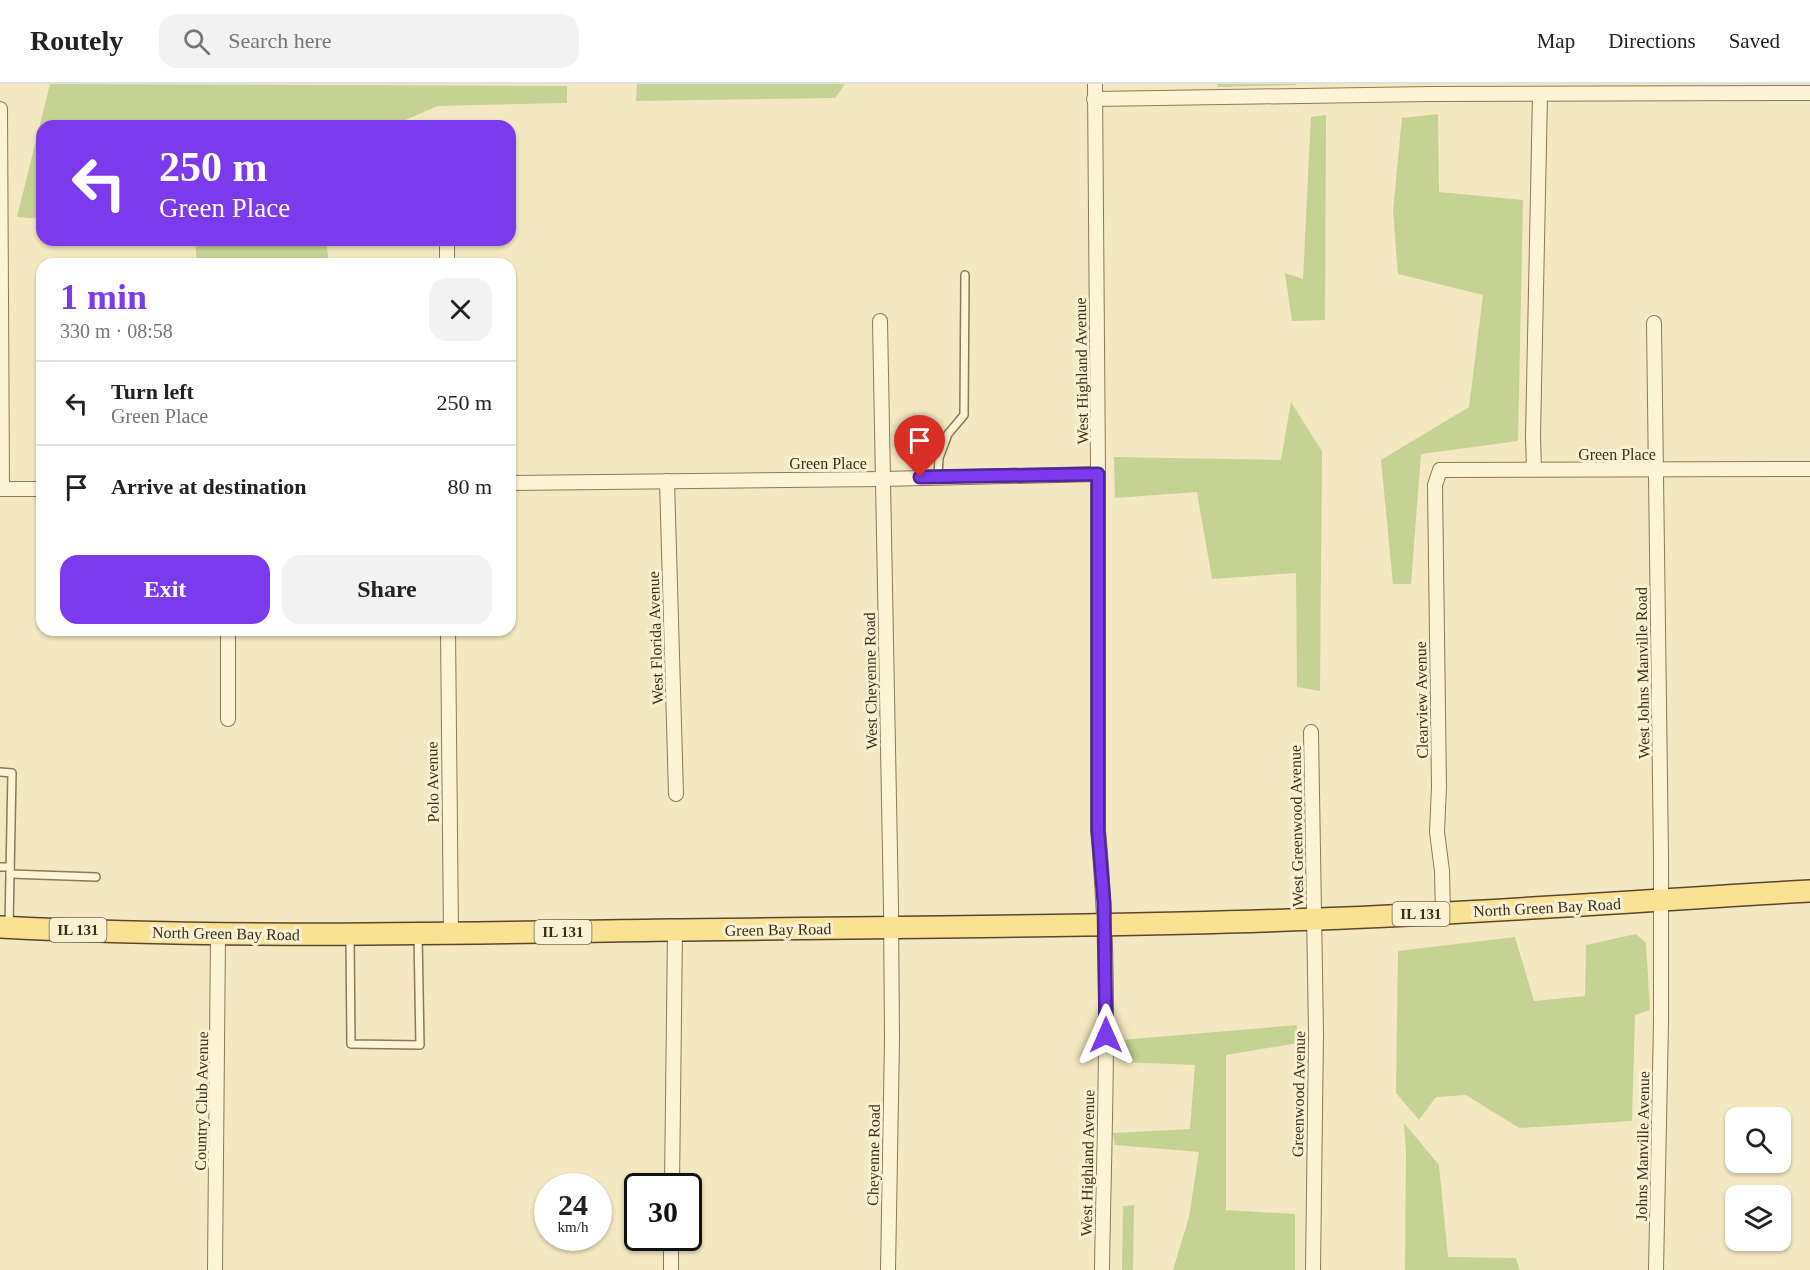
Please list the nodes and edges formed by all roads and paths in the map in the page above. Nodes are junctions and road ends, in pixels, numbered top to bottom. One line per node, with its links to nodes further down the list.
1 (1095, 84): 5 (street, West Highland Avenue)
2 (1431, 89): 4 (street); 5 (street)
3 (1810, 93): 4 (street)
4 (1540, 95): 11 (street)
5 (1095, 99): 13 (street, West Highland Avenue)
6 (0, 109): 19 (street)
7 (965, 275): 14 (lane)
8 (880, 321): 15 (street, West Cheyenne Road)
9 (1654, 323): 12 (street, West Johns Manville Road)
10 (1810, 469): 12 (street, Green Place)
11 (1534, 470): 12 (street, Green Place); 18 (street, Green Place)
12 (1657, 471): 31 (street, West Johns Manville Road)
13 (1098, 474): 14 (street, Green Place); 34 (street, West Highland Avenue)
14 (938, 477): 15 (street, Green Place)
15 (883, 479): 16 (street, Green Place); 35 (street, West Cheyenne Road)
16 (667, 481): 17 (street, Green Place); 26 (street, West Florida Avenue)
17 (516, 483)
18 (1435, 485): 32 (street, Clearview Avenue)
19 (1, 489): 20 (street)
20 (36, 489)
21 (228, 636): 23 (street)
22 (448, 636): 41 (street, Polo Avenue)
23 (228, 718)
24 (1311, 732): 33 (street, West Greenwood Avenue)
25 (0, 772): 28 (lane)
26 (676, 794)
27 (0, 867): 28 (lane)
28 (10, 871): 29 (lane); 36 (lane)
29 (96, 877)
30 (1810, 891): 31 (main road, North Green Bay Road / IL 131)
31 (1662, 901): 32 (main road, North Green Bay Road / IL 131); 42 (street, West Johns Manville Road)
32 (1443, 914): 33 (main road, North Green Bay Road / IL 131)
33 (1315, 919): 34 (main road, North Green Bay Road / IL 131); 50 (street, Greenwood Avenue)
34 (1105, 924): 35 (main road, Green Bay Road / IL 131); 49 (street, West Highland Avenue)
35 (891, 927): 37 (main road, Green Bay Road / IL 131); 43 (street, West Cheyenne Road)
36 (4, 928): 38 (main road, North Green Bay Road / IL 131)
37 (675, 930): 41 (main road, Green Bay Road / IL 131); 44 (street)
38 (218, 933): 39 (main road, North Green Bay Road / IL 131); 46 (street, Country Club Avenue)
39 (350, 934): 40 (main road, North Green Bay Road / IL 131); 40 (lane)
40 (418, 934): 41 (main road, North Green Bay Road / IL 131)
41 (451, 934)
42 (1661, 1023): 51 (street, Johns Manville Avenue)
43 (892, 1040): 48 (street, Cheyenne Road)
44 (672, 1173)
45 (671, 1251): 47 (street)
46 (215, 1270)
47 (671, 1270)
48 (888, 1270)
49 (1102, 1270)
50 (1313, 1270)
51 (1656, 1270)

